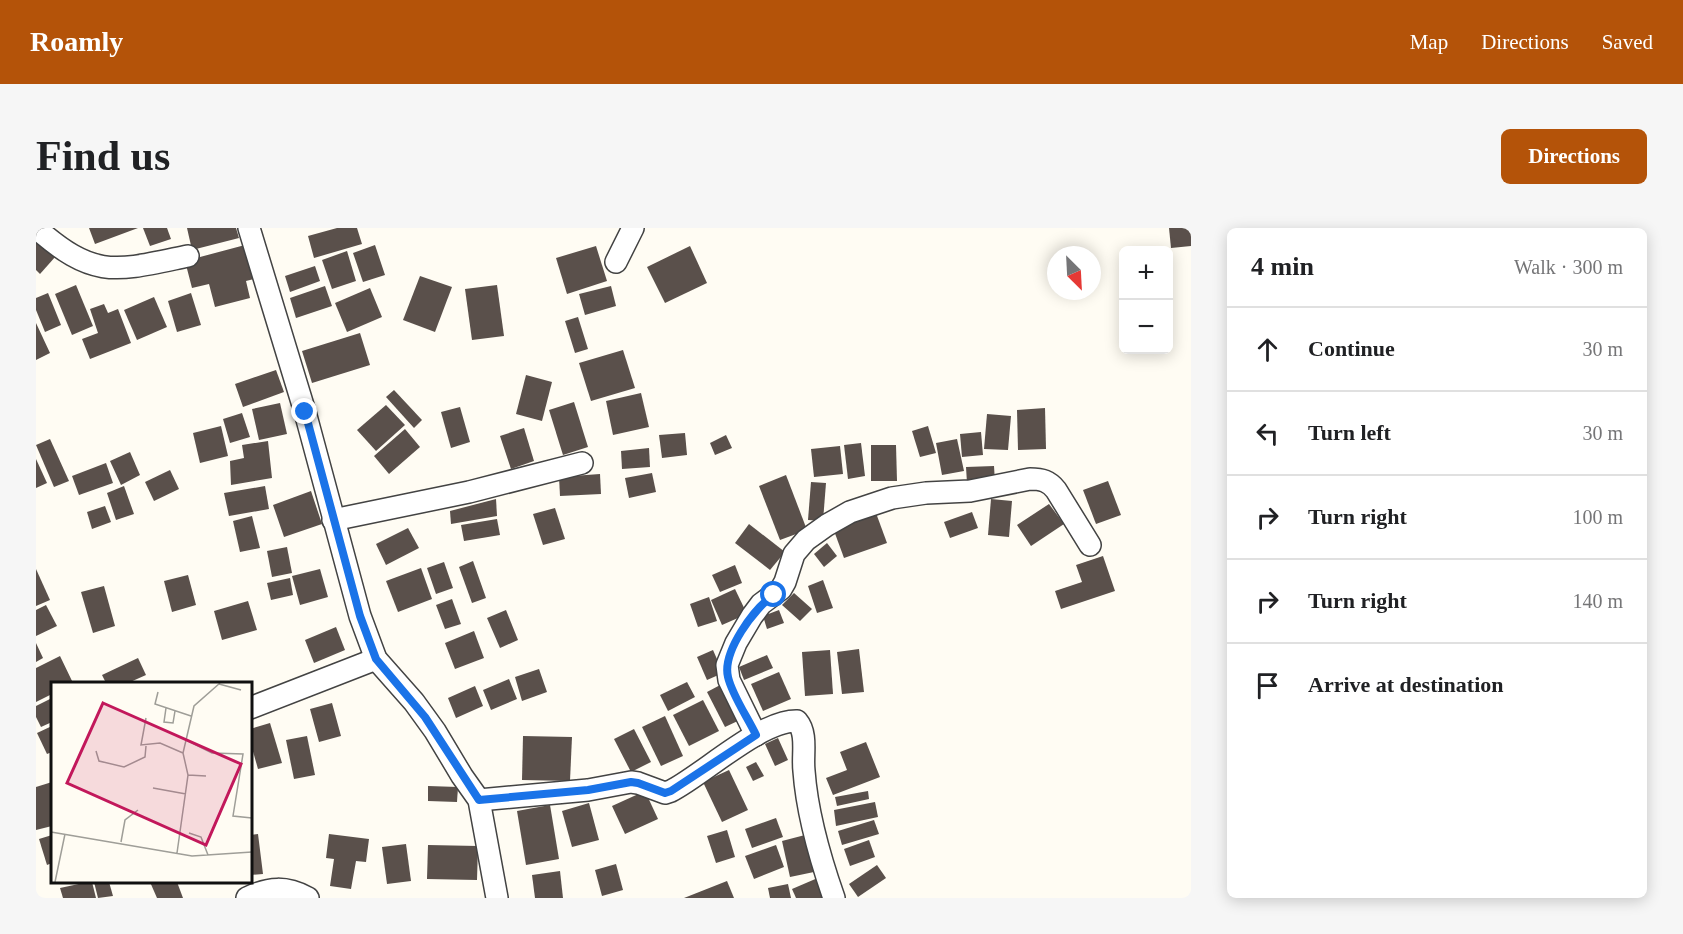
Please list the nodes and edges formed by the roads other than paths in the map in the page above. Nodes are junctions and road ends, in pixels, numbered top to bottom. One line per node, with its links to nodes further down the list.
1 (36, 228): 4 (street)
2 (249, 228): 7 (street)
3 (633, 228): 5 (street)
4 (188, 256)
5 (616, 262)
6 (582, 463): 7 (street)
7 (333, 520): 9 (street)
8 (1090, 545): 11 (street)
9 (376, 659): 10 (street); 12 (street)
10 (252, 707)
11 (756, 735): 12 (street); 17 (street)
12 (479, 800): 16 (street)
13 (246, 898): 14 (street)
14 (308, 898)
15 (489, 898): 16 (street)
16 (497, 898)
17 (834, 898)

